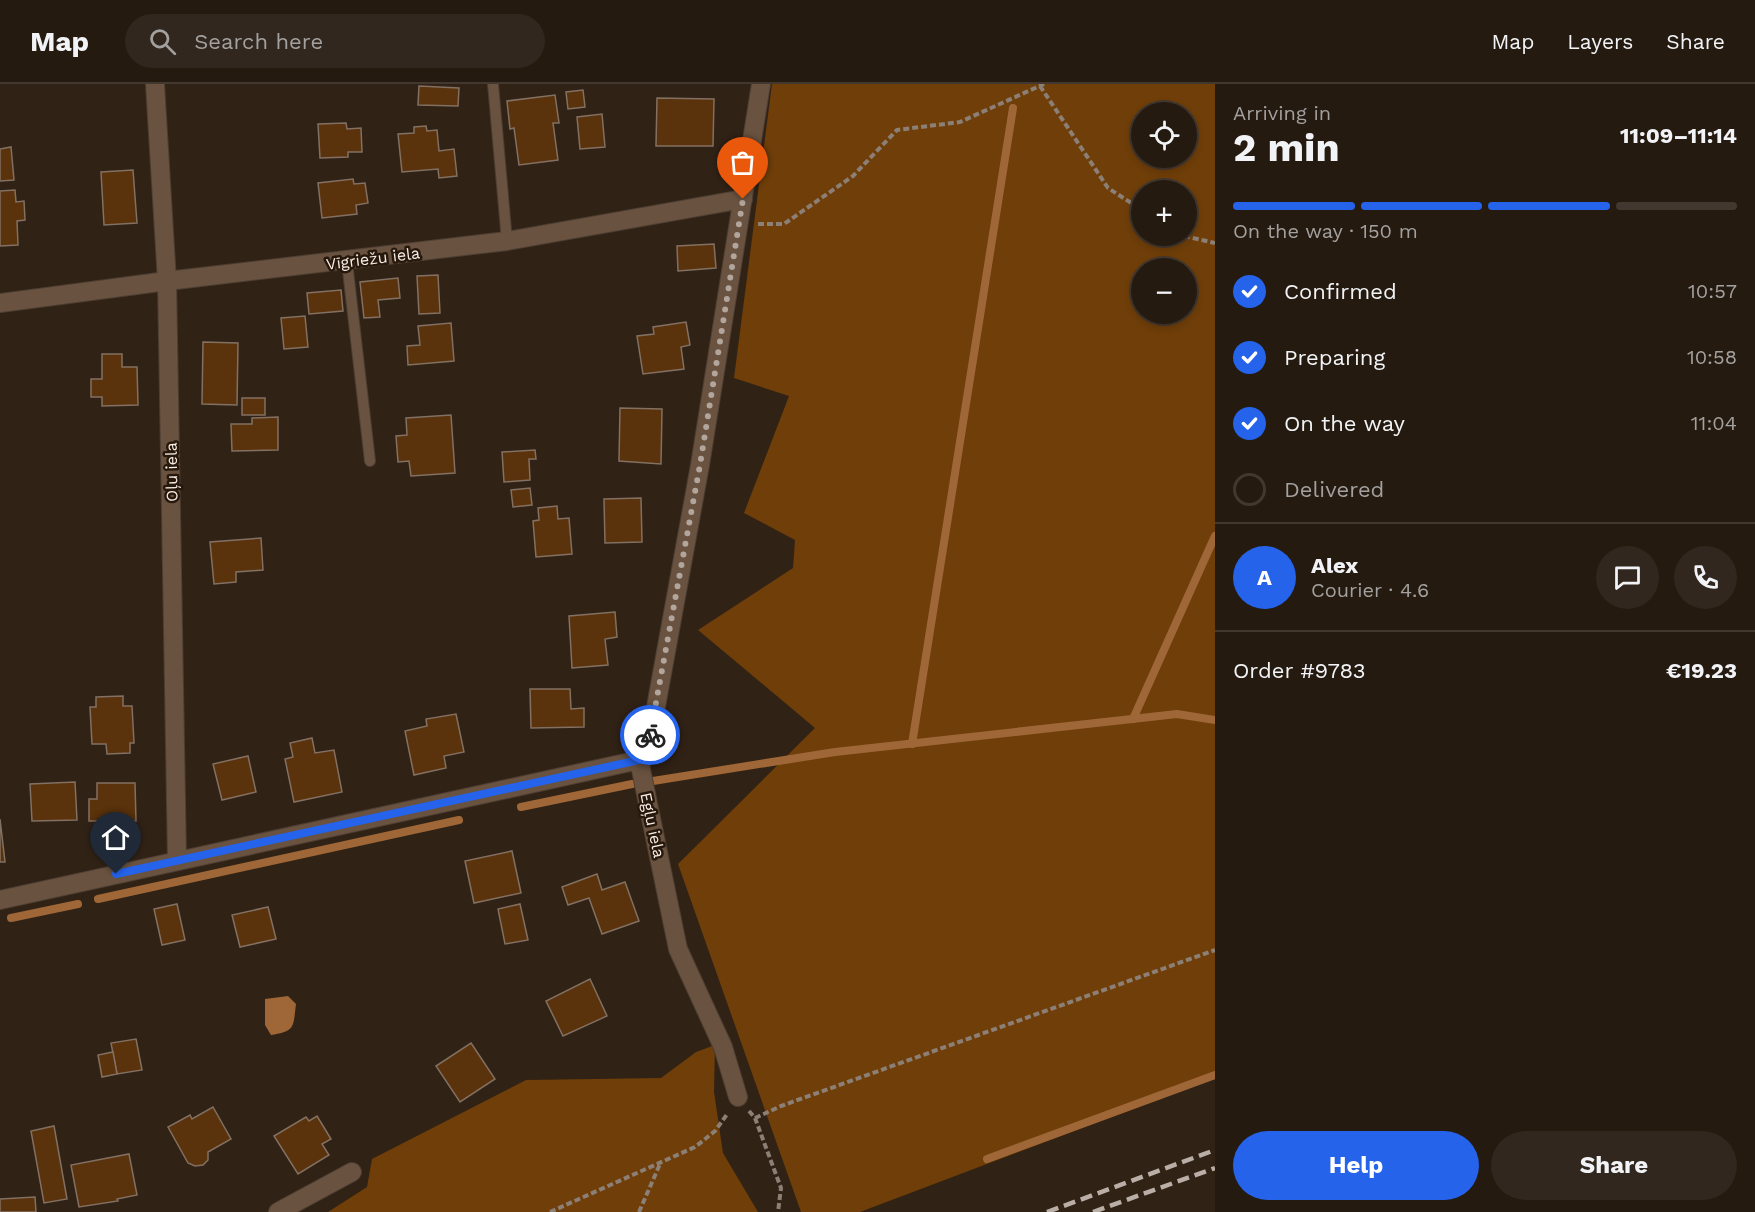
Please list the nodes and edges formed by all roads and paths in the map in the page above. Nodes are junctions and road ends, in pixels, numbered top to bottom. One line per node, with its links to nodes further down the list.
1 (155, 84): 12 (street, Oļu iela)
2 (493, 84): 9 (lane)
3 (761, 84): 5 (street)
4 (1042, 85): 6 (path); 7 (path)
5 (743, 199): 7 (street); 9 (street, Vīgriežu iela)
6 (1131, 203)
7 (739, 225): 15 (street)
8 (1197, 239): 10 (path)
9 (507, 241): 11 (street, Vīgriežu iela)
10 (1215, 243)
11 (347, 262): 12 (street, Vīgriežu iela); 14 (lane)
12 (167, 280): 13 (street, Vīgriežu iela); 16 (street, Oļu iela)
13 (0, 303)
14 (370, 460)
15 (639, 760): 16 (street); 19 (street, Egļu iela)
16 (177, 860): 17 (street)
17 (0, 900)
18 (1215, 951): 20 (path)
19 (738, 1097): 20 (path); 21 (path)
20 (755, 1118): 26 (path)
21 (660, 1164): 24 (path); 25 (path)
22 (352, 1172): 23 (street)
23 (278, 1212)
24 (550, 1212)
25 (639, 1212)
26 (778, 1212)

